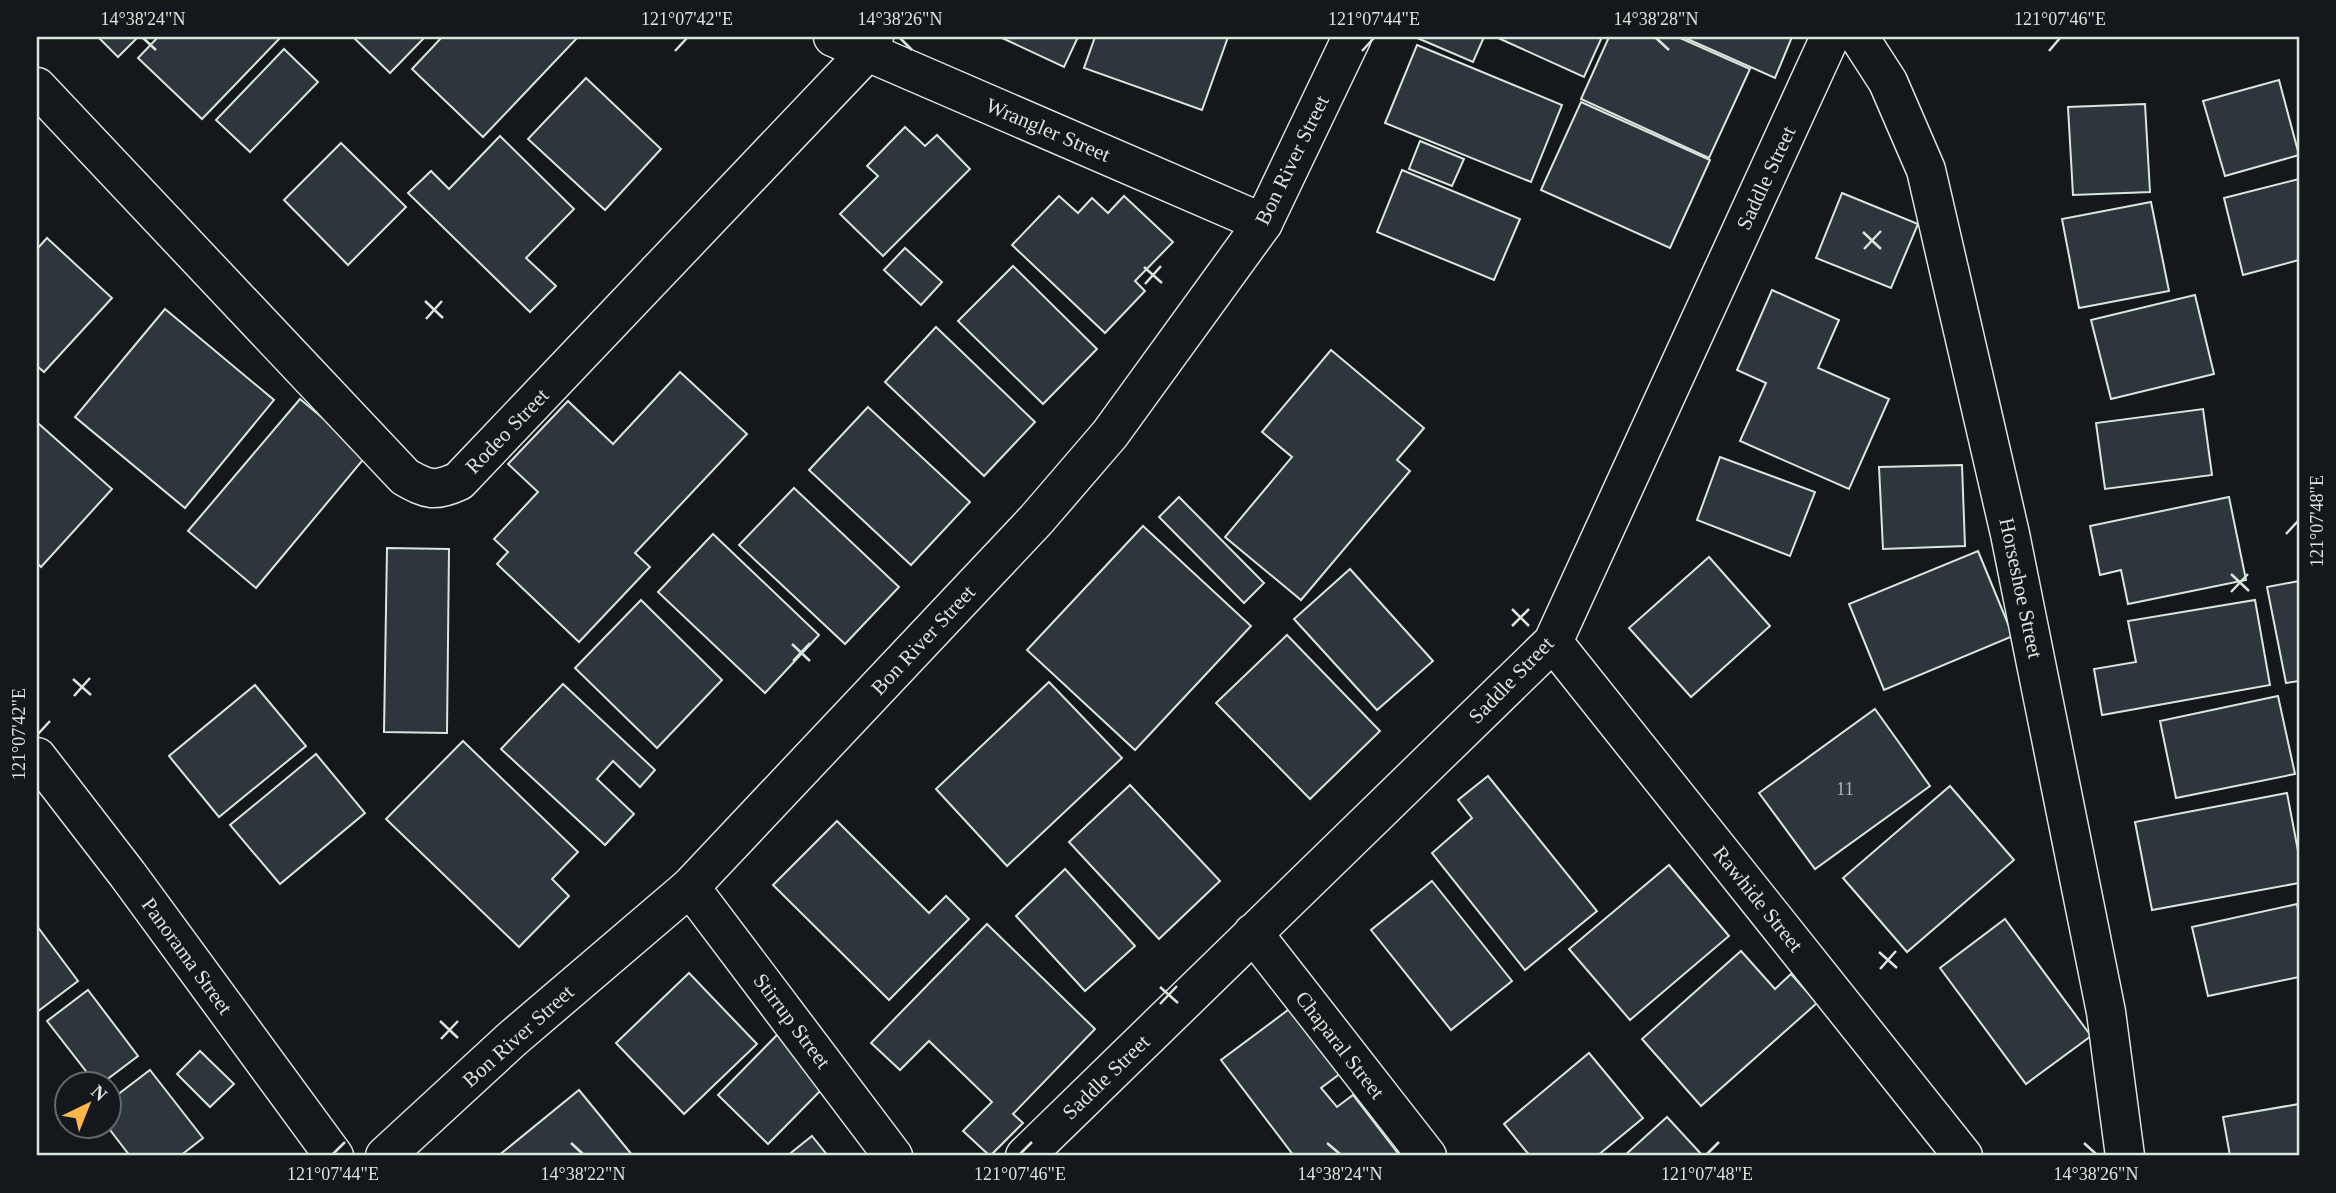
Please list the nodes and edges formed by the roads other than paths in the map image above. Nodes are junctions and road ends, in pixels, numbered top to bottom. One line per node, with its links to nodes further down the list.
1 (833, 37): 5 (street, Wrangler Street)
2 (1352, 37): 7 (street, Bon River Street)
3 (1830, 37): 8 (street, Saddle Street)
4 (1859, 37): 18 (street, Horseshoe Street)
5 (871, 45): 6 (street, Rodeo Street); 7 (street, Wrangler Street)
6 (37, 87)
7 (1263, 223): 10 (street, Bon River Street)
8 (1553, 642): 11 (street, Saddle Street); 17 (street, Rawhide Street)
9 (37, 757): 12 (street, Panorama Street)
10 (690, 887): 13 (street, Bon River Street); 14 (street, Stirrup Street)
11 (1253, 933): 15 (street, Saddle Street); 16 (street, Chaparal Street)
12 (334, 1156)
13 (385, 1156)
14 (893, 1156)
15 (1025, 1156)
16 (1427, 1156)
17 (1963, 1156)
18 (2125, 1156)

